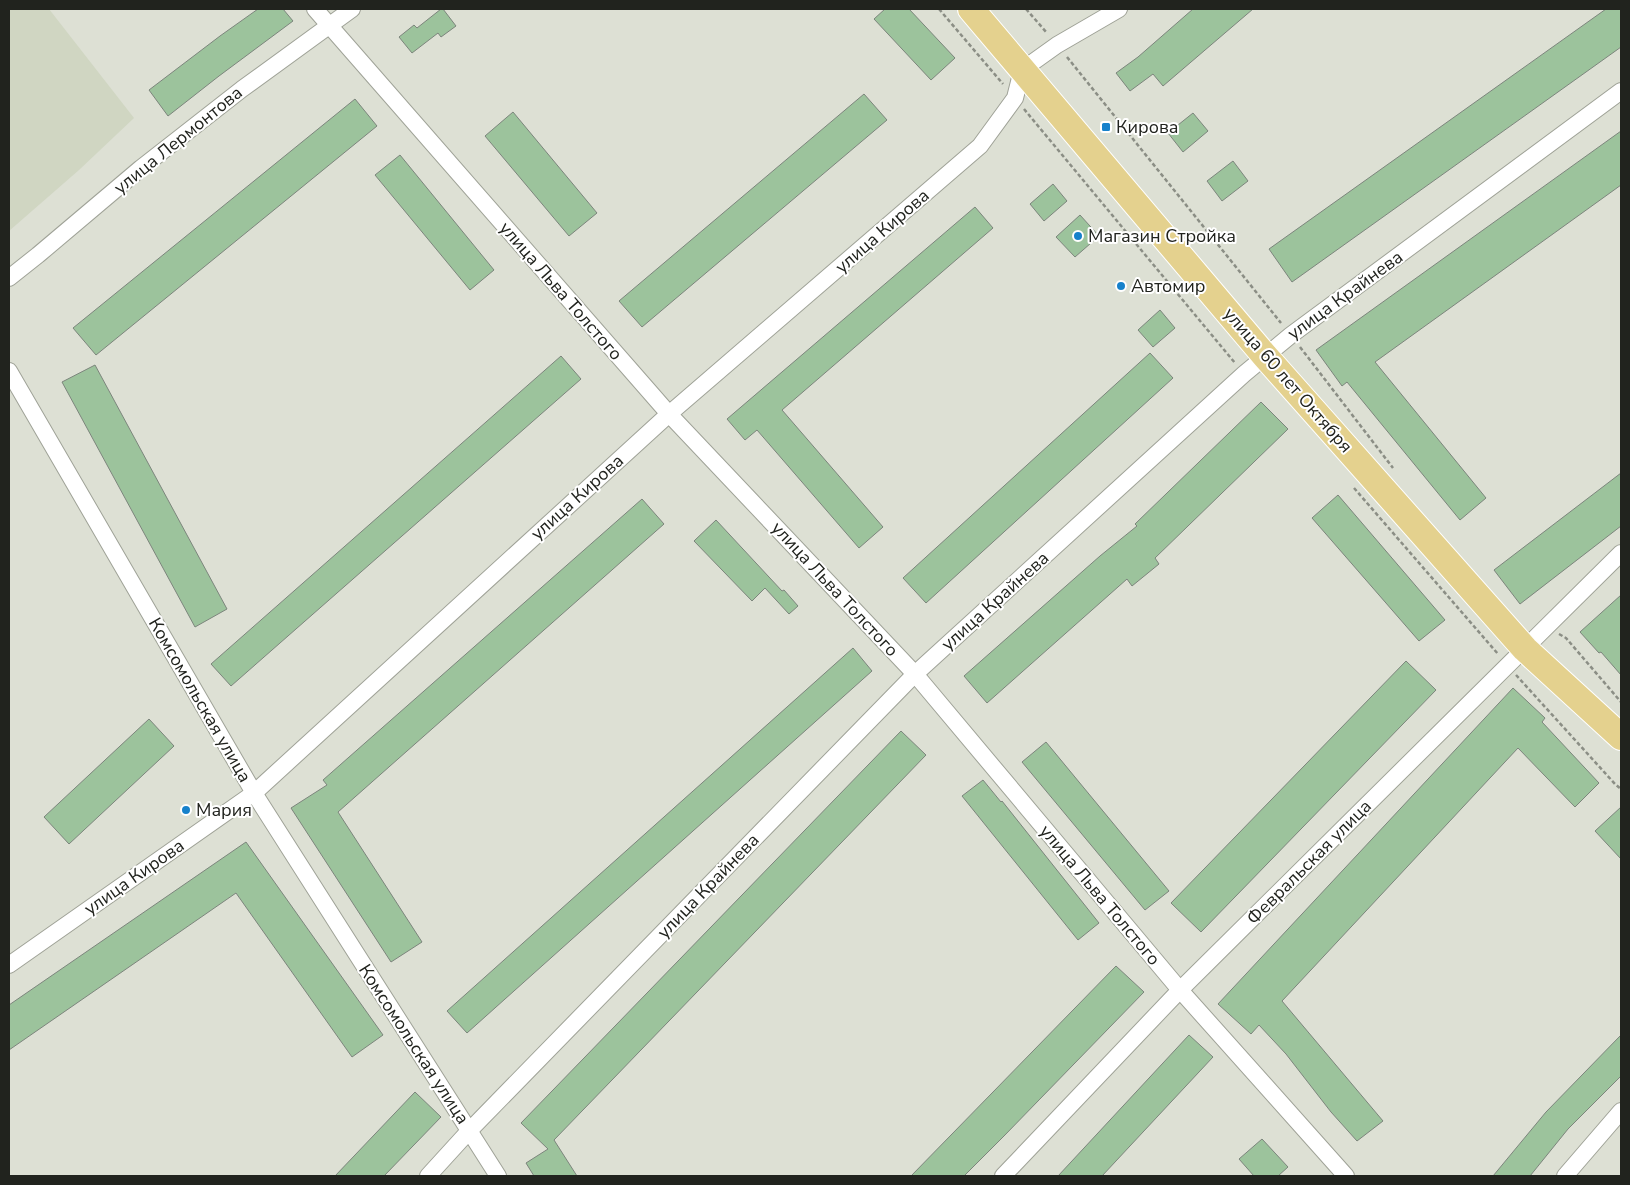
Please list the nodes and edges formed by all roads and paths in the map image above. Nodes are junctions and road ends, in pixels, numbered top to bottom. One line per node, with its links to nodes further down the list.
1 (316, 9): 6 (street, улица Льва Толстого)
2 (352, 9): 6 (street, улица Лермонтова)
3 (939, 9): 9 (path)
4 (971, 9): 7 (main road, улица 60 лет Октября)
5 (1119, 9): 7 (street)
6 (329, 26): 10 (street, улица Лермонтова); 14 (street, улица Льва Толстого)
7 (1022, 70): 9 (street, улица Кирова); 11 (main road, улица 60 лет Октября)
8 (1621, 91): 11 (street, улица Крайнева)
9 (1015, 98): 13 (path); 14 (street, улица Кирова)
10 (9, 278)
11 (1265, 356): 13 (street, улица Крайнева); 17 (main road, улица 60 лет Октября)
12 (9, 371): 22 (street, Комсомольская улица)
13 (1244, 374): 18 (street, улица Крайнева)
14 (669, 414): 18 (street, улица Льва Толстого); 22 (street, улица Кирова)
15 (1353, 487): 17 (path)
16 (1621, 553): 17 (street, Февральская улица)
17 (1524, 649): 19 (path); 20 (main road, улица 60 лет Октября); 21 (path); 24 (street, Февральская улица)
18 (915, 674): 24 (street, улица Льва Толстого); 26 (street, улица Крайнева)
19 (1621, 702)
20 (1621, 737)
21 (1621, 789)
22 (254, 793): 23 (street, улица Кирова); 26 (street, Комсомольская улица)
23 (9, 966)
24 (1180, 990): 29 (street, Февральская улица); 30 (street, улица Льва Толстого)
25 (1621, 1111): 31 (street)
26 (470, 1131): 27 (street, улица Крайнева); 28 (street, Комсомольская улица)
27 (428, 1176)
28 (498, 1176)
29 (1003, 1176)
30 (1346, 1176)
31 (1565, 1176)

